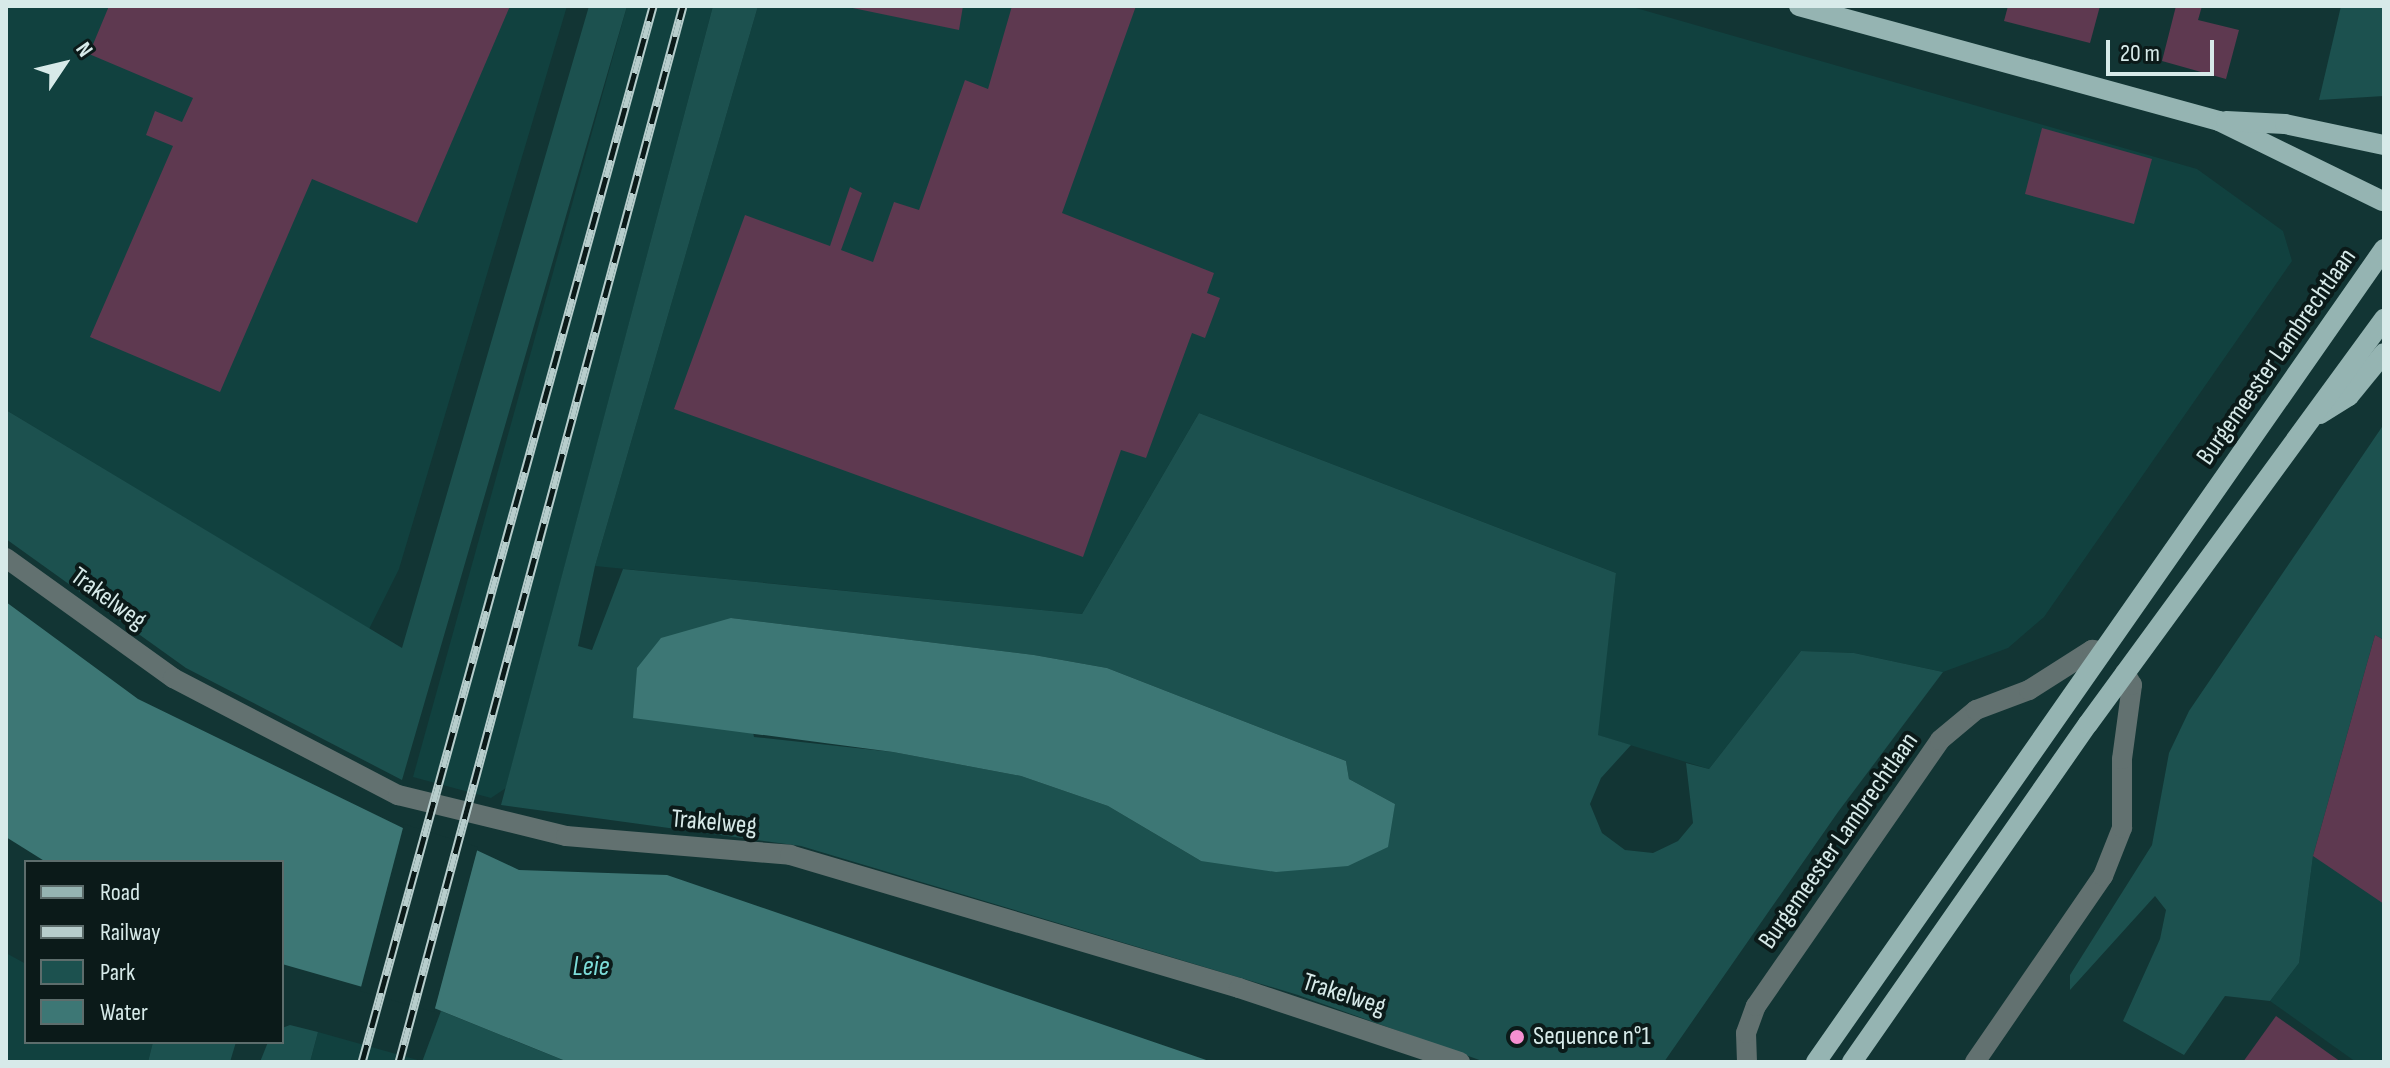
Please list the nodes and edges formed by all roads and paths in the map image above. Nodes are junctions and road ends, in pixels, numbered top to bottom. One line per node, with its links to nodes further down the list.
1 (1799, 6): 2 (main road)
2 (2219, 121): 3 (main road); 5 (main road)
3 (2384, 145)
4 (2384, 178): 5 (main road)
5 (2383, 204)
6 (2384, 249): 11 (main road, Burgemeester Lambrechtlaan)
7 (2384, 319): 9 (main road)
8 (2384, 353): 9 (main road)
9 (2314, 418): 12 (main road)
10 (6, 558): 13 (street, Trakelweg)
11 (2101, 651): 14 (street, Burgemeester Lambrechtlaan); 15 (main road, Burgemeester Lambrechtlaan)
12 (2125, 673): 16 (main road); 17 (street)
13 (1460, 1062)
14 (1747, 1062)
15 (1816, 1062)
16 (1852, 1062)
17 (1975, 1062)

